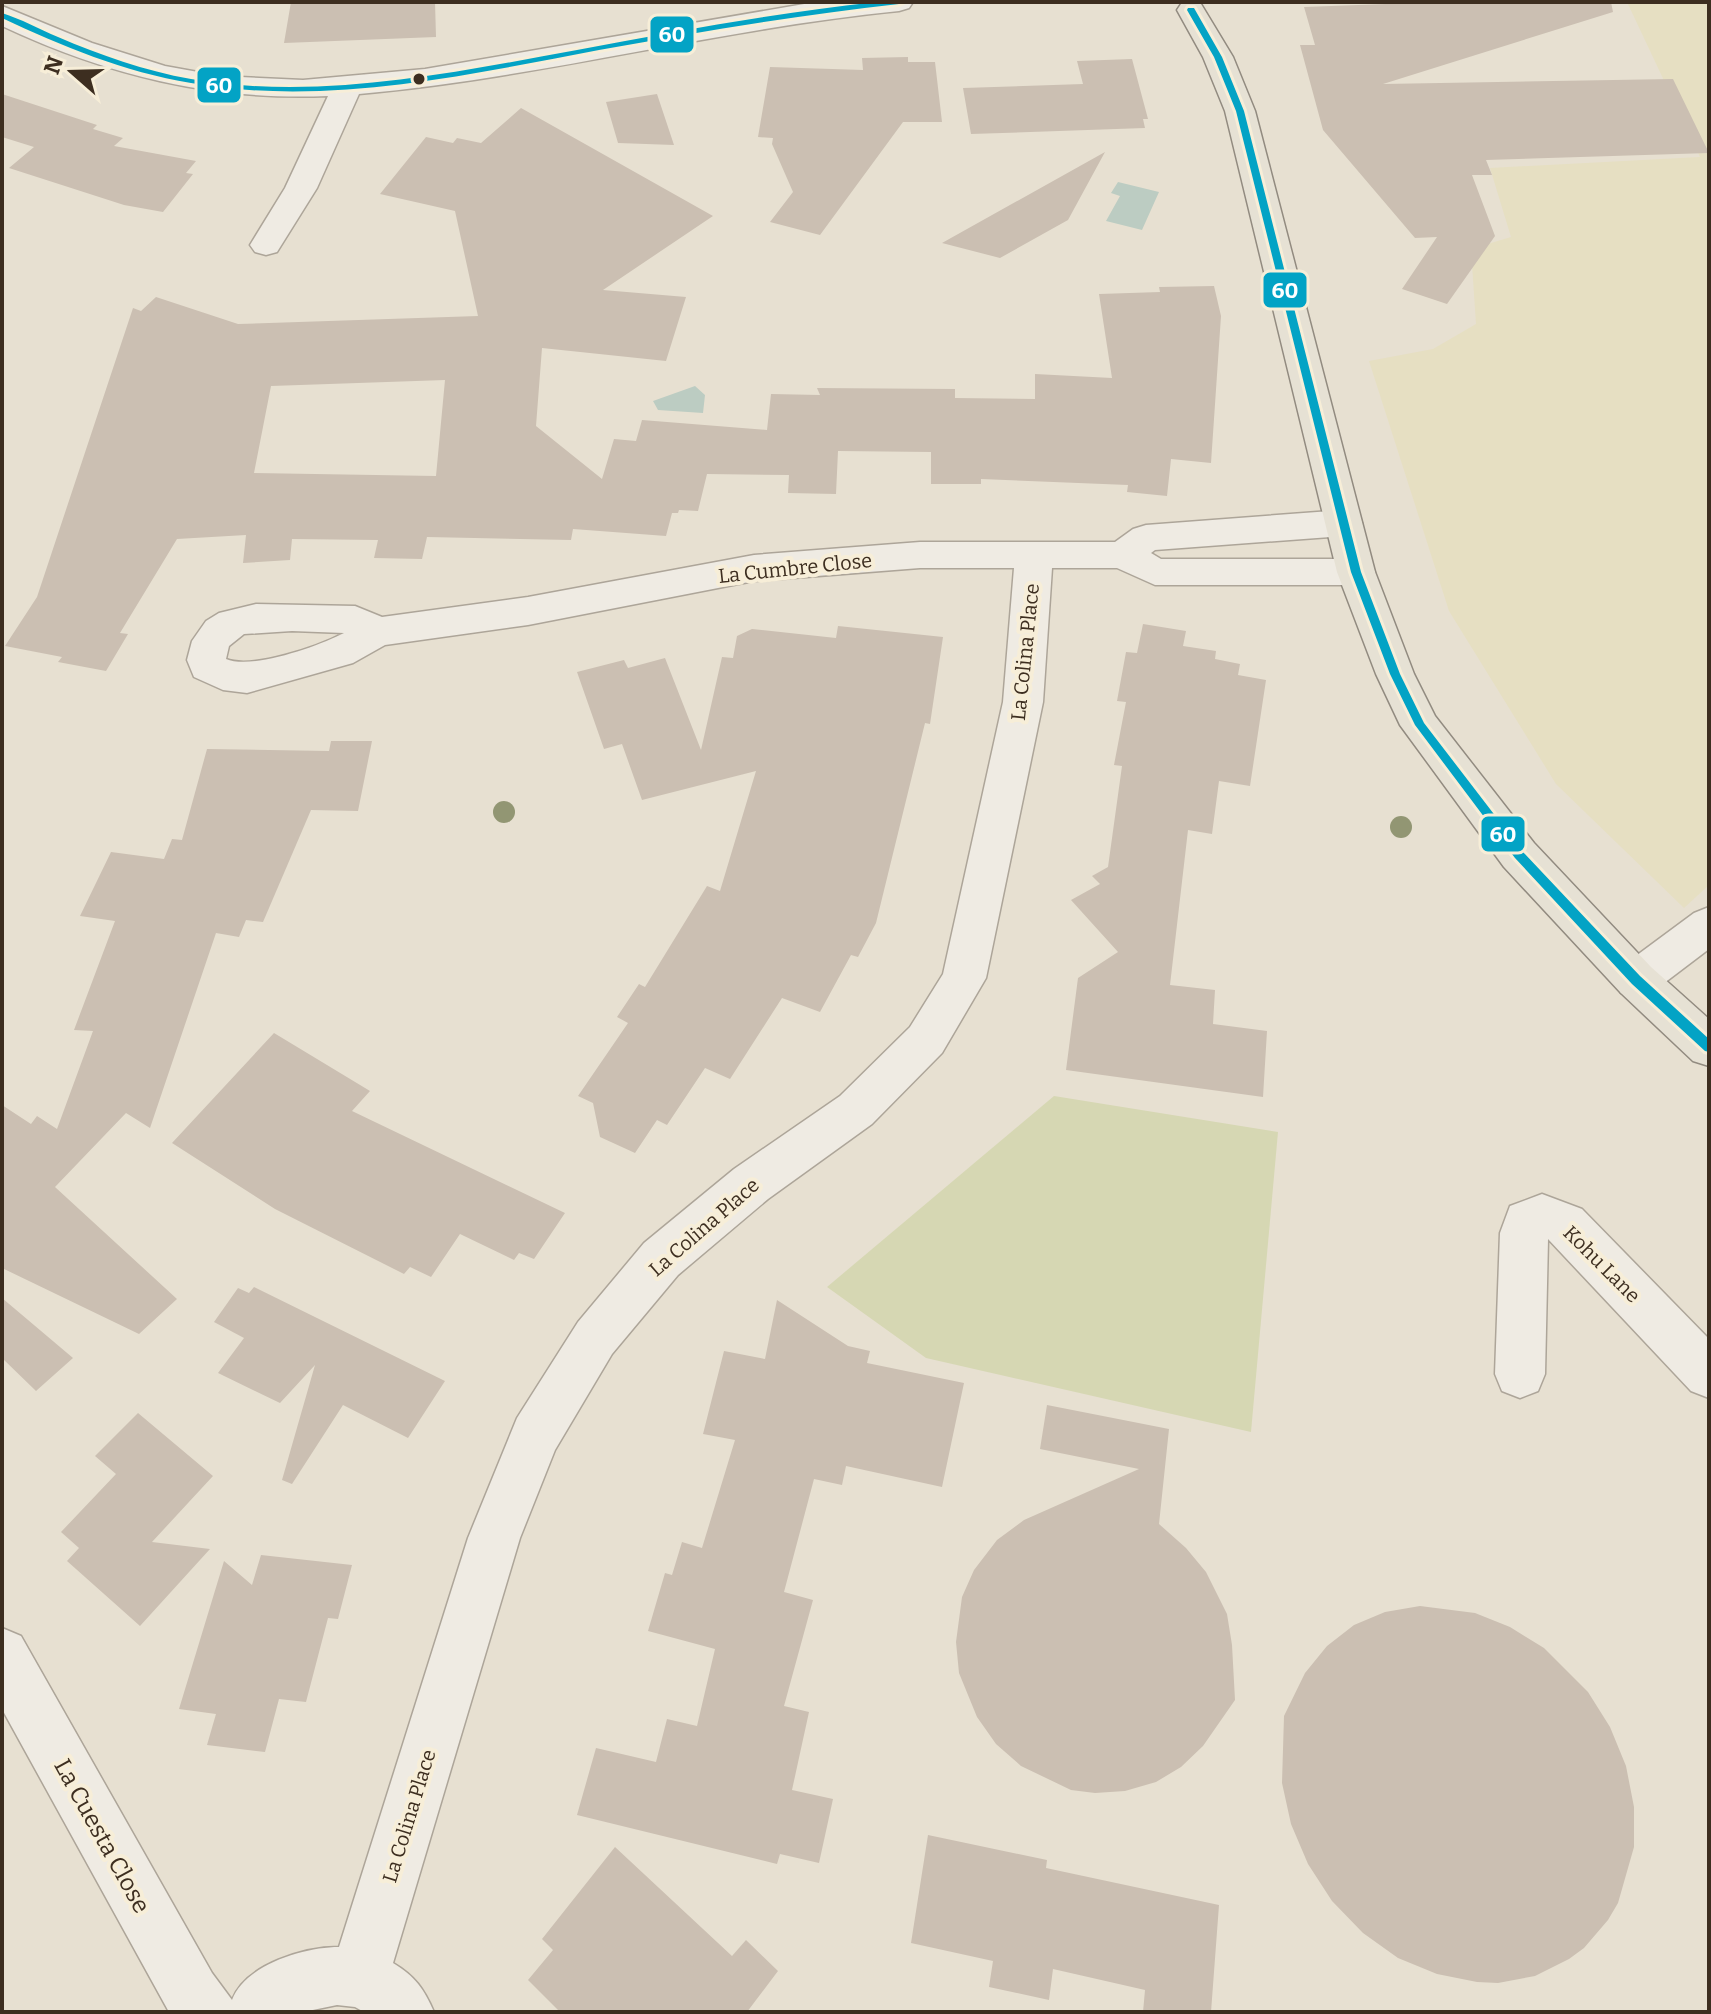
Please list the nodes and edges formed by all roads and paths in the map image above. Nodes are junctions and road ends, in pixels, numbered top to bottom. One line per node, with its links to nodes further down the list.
1 (899, 2): 4 (street)
2 (1190, 7): 6 (main road)
3 (2, 15): 4 (street)
4 (347, 87): 5 (street)
5 (266, 245)
6 (1344, 523): 8 (street, La Cumbre Close); 9 (main road)
7 (1034, 555): 8 (street, La Cumbre Close); 10 (street, La Cumbre Close); 17 (street, La Colina Place)
8 (1123, 555): 9 (street, La Cumbre Close)
9 (1356, 572): 12 (main road)
10 (377, 632)
11 (1709, 925): 12 (street)
12 (1636, 980): 13 (main road)
13 (1709, 1047)
14 (1520, 1374): 15 (street, Kohu Lane)
15 (1709, 1374)
16 (2, 1655): 18 (street, La Cuesta Close)
17 (359, 1978): 19 (street); 20 (street)
18 (207, 2012)
19 (256, 2012)
20 (404, 2012)

